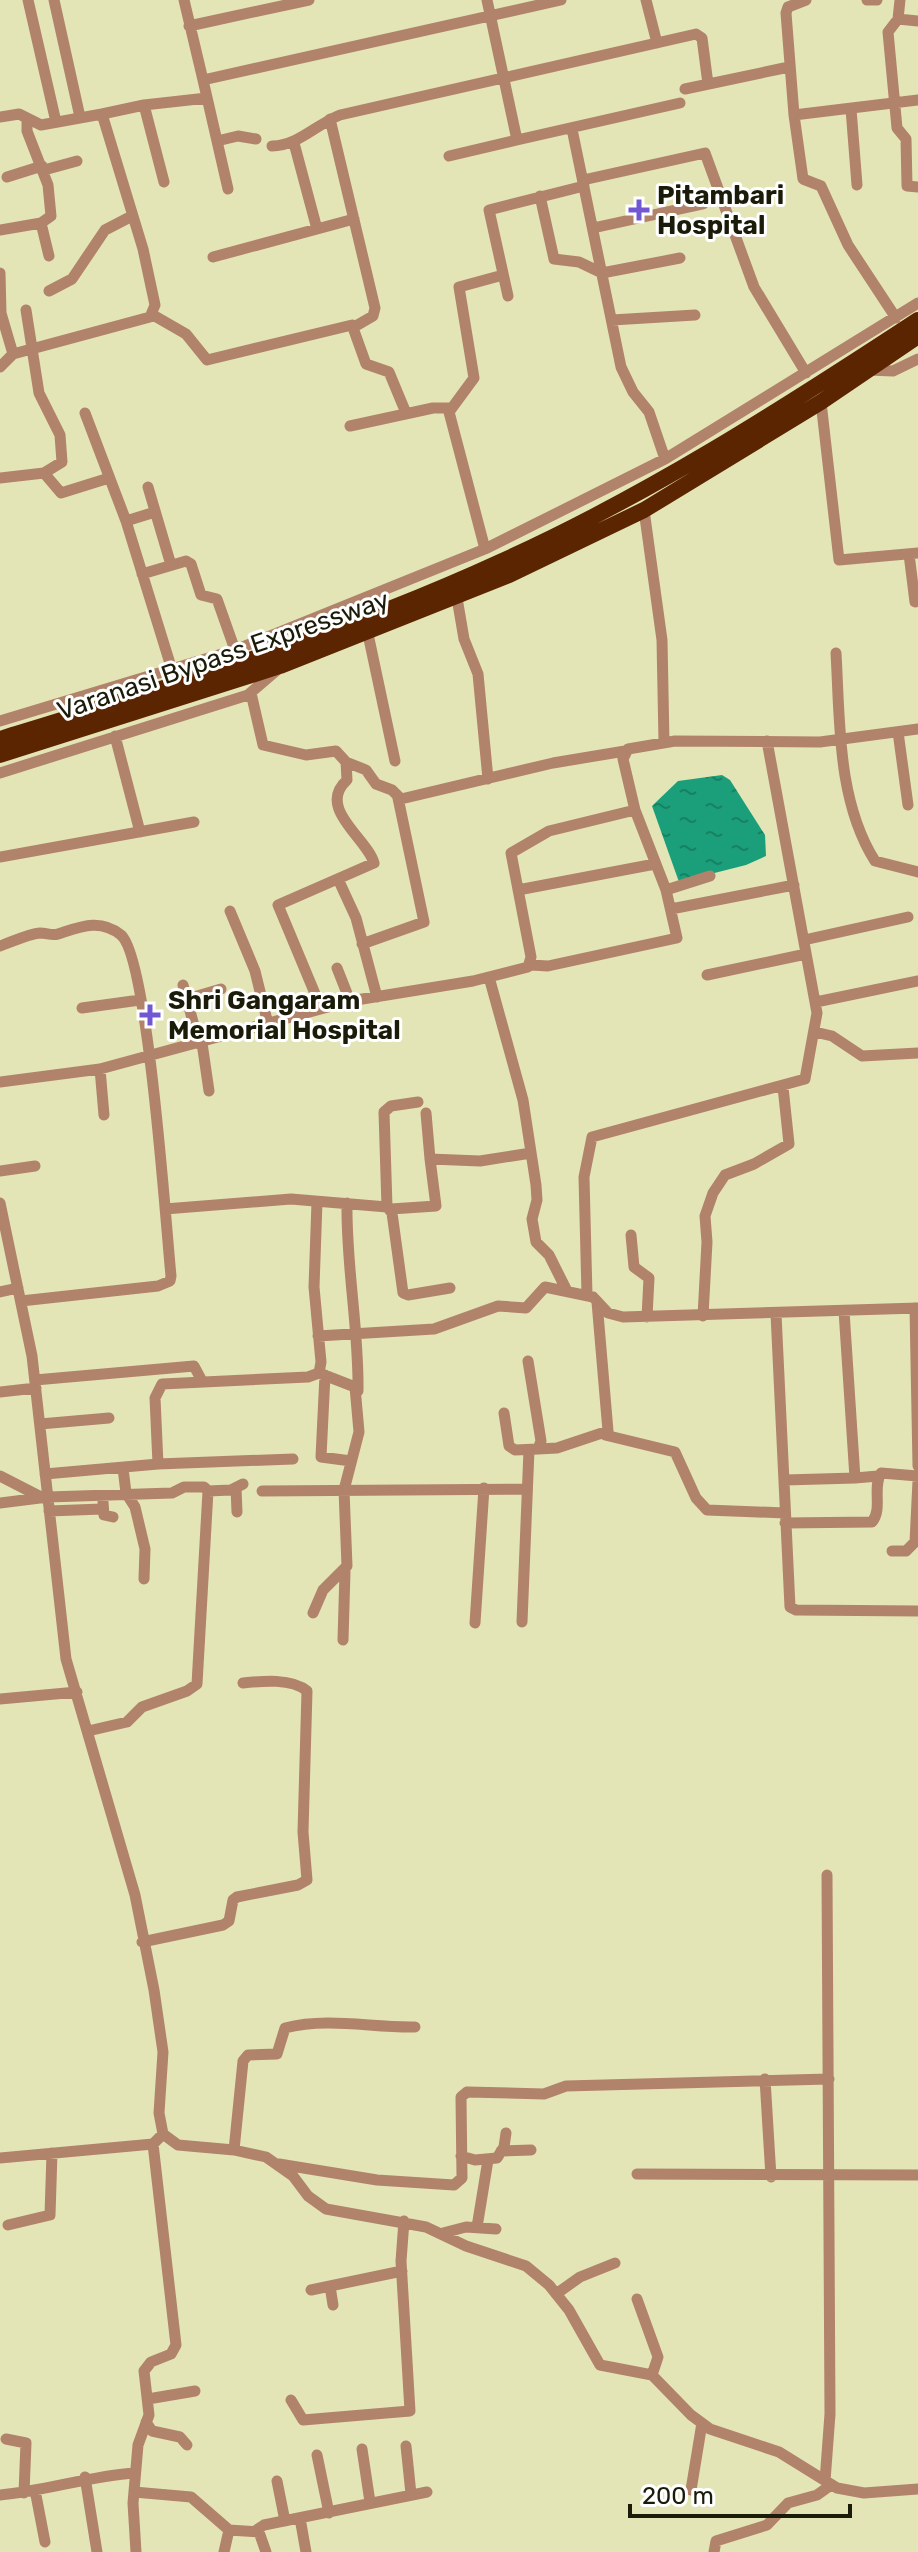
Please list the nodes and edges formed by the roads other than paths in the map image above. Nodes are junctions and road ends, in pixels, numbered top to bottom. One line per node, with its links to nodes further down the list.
1 (28, 0): 34 (street)
2 (54, 0): 31 (street)
3 (184, 0): 15 (street)
4 (309, 0): 15 (street)
5 (487, 0): 12 (street)
6 (561, 0): 12 (street)
7 (646, 0): 16 (street)
8 (806, 0): 17 (street)
9 (867, 0): 10 (street)
10 (877, 0)
11 (900, 0): 13 (street)
12 (491, 18): 18 (street); 19 (street)
13 (898, 19): 14 (street); 25 (street)
14 (918, 21)
15 (189, 26): 19 (street)
16 (657, 43): 18 (street); 20 (street)
17 (789, 67): 20 (street); 29 (street)
18 (502, 78): 33 (street); 37 (street)
19 (203, 80): 22 (street)
20 (708, 84): 21 (street)
21 (685, 89)
22 (207, 98): 26 (street); 38 (street)
23 (918, 100): 25 (street)
24 (680, 103): 35 (street)
25 (897, 103): 27 (street); 48 (street)
26 (144, 105): 28 (street); 45 (street)
27 (851, 109): 29 (street); 47 (street)
28 (102, 114): 31 (street); 52 (street)
29 (794, 115): 70 (street)
30 (0, 117): 32 (street)
31 (80, 117): 34 (street)
32 (27, 119): 34 (street); 43 (street)
33 (330, 119): 39 (street); 53 (street)
34 (56, 122)
35 (572, 129): 37 (street); 46 (street)
36 (256, 139): 38 (street)
37 (517, 140): 41 (street)
38 (217, 141): 49 (street)
39 (294, 143): 40 (street); 56 (street)
40 (272, 146)
41 (449, 156)
42 (77, 161): 43 (street)
43 (43, 168): 44 (street); 54 (street)
44 (7, 177)
45 (164, 182)
46 (583, 183): 50 (street); 55 (street); 80 (street)
47 (857, 185)
48 (918, 187)
49 (228, 189)
50 (540, 196): 62 (street); 63 (street)
51 (703, 204): 55 (street)
52 (132, 216): 64 (street); 68 (street)
53 (354, 219): 56 (street); 73 (street)
54 (41, 223): 57 (street); 58 (street)
55 (593, 228): 62 (street)
56 (317, 229): 59 (street)
57 (0, 230)
58 (49, 256)
59 (213, 257)
60 (680, 258): 62 (street)
61 (0, 273): 76 (street)
62 (602, 273): 71 (street)
63 (503, 275): 65 (street); 82 (street)
64 (49, 291)
65 (508, 296)
66 (918, 303): 70 (street)
67 (26, 310): 75 (street)
68 (153, 315): 73 (street); 75 (street)
69 (695, 315): 71 (street)
70 (896, 318): 80 (street)
71 (612, 320): 86 (street)
72 (918, 320): 110 (highway, Varanasi Bypass Expressway)
73 (354, 327): 84 (street)
74 (918, 336): 79 (highway, Varanasi Bypass Expressway)
75 (33, 348): 76 (street); 87 (street)
76 (13, 354): 78 (street)
77 (918, 359): 79 (street)
78 (0, 367)
79 (868, 370): 81 (highway, Varanasi Bypass Expressway)
80 (806, 373): 86 (street)
81 (821, 402): 91 (highway, Varanasi Bypass Expressway); 95 (street)
82 (450, 408): 84 (street); 94 (street)
83 (85, 413): 89 (street)
84 (406, 413): 85 (street)
85 (350, 426)
86 (665, 459): 94 (street)
87 (44, 473): 88 (street); 89 (street)
88 (0, 478)
89 (109, 478): 93 (street)
90 (148, 487): 92 (street)
91 (644, 510): 98 (highway, Varanasi Bypass Expressway); 113 (street)
92 (155, 512): 93 (street); 96 (street)
93 (126, 521): 97 (street)
94 (485, 549): 101 (street)
95 (914, 554): 99 (street)
96 (171, 565): 97 (street); 101 (street)
97 (142, 574): 104 (street)
98 (457, 598): 100 (highway, Varanasi Bypass Expressway); 119 (street)
99 (915, 602)
100 (368, 634): 103 (highway, Varanasi Bypass Expressway); 116 (street)
101 (235, 650): 104 (street)
102 (836, 653): 111 (street)
103 (280, 666): 105 (street); 115 (highway, Varanasi Bypass Expressway)
104 (172, 670): 106 (street)
105 (251, 693): 109 (street); 117 (street)
106 (0, 721)
107 (918, 729): 108 (street)
108 (898, 732): 111 (street); 121 (street)
109 (115, 736): 118 (street); 124 (street)
110 (0, 739)
111 (842, 739): 112 (street); 127 (street)
112 (767, 741): 113 (street); 130 (street)
113 (664, 742): 114 (street)
114 (625, 751): 119 (street); 122 (street)
115 (0, 755)
116 (395, 761)
117 (346, 762): 120 (street); 129 (street)
118 (0, 773)
119 (488, 779): 120 (street)
120 (398, 798): 137 (street)
121 (908, 805)
122 (635, 810): 126 (street); 131 (street)
123 (194, 822): 124 (street)
124 (140, 832): 125 (street)
125 (0, 857)
126 (655, 864): 131 (street); 132 (street)
127 (918, 872)
128 (710, 876): 132 (street)
129 (338, 879): 137 (street); 153 (street)
130 (794, 885): 133 (street); 136 (street)
131 (518, 890): 140 (street)
132 (666, 890): 133 (street)
133 (671, 909): 140 (street)
134 (230, 911): 154 (street)
135 (908, 917): 136 (street)
136 (804, 940): 139 (street)
137 (362, 944): 147 (street)
138 (0, 946): 149 (street)
139 (806, 954): 142 (street); 151 (street)
140 (531, 965): 143 (street)
141 (337, 968): 150 (street)
142 (707, 975)
143 (489, 977): 147 (street); 166 (street)
144 (918, 981): 151 (street)
145 (183, 985): 148 (street)
146 (221, 989): 148 (street)
147 (377, 997): 150 (street)
148 (187, 999): 156 (street)
149 (140, 1000): 152 (street); 158 (street)
150 (350, 1001): 153 (street)
151 (816, 1002): 155 (street)
152 (82, 1008)
153 (321, 1008): 154 (street)
154 (268, 1024): 156 (street)
155 (815, 1032): 157 (street); 161 (street)
156 (201, 1043): 158 (street); 162 (street)
157 (918, 1053)
158 (150, 1058): 159 (street); 174 (street)
159 (100, 1069): 160 (street); 165 (street)
160 (0, 1082)
161 (783, 1087): 181 (street); 186 (street)
162 (209, 1091)
163 (418, 1102): 173 (street)
164 (426, 1113): 167 (street)
165 (104, 1115)
166 (531, 1153): 167 (street); 179 (street)
167 (430, 1159): 173 (street)
168 (35, 1166): 169 (street)
169 (0, 1171)
170 (317, 1202): 172 (street); 174 (street); 189 (street)
171 (0, 1203): 176 (street)
172 (347, 1203): 173 (street); 188 (street)
173 (389, 1208): 178 (street)
174 (165, 1209): 182 (street)
175 (631, 1235): 187 (street)
176 (4, 1238): 177 (street)
177 (18, 1288): 180 (street); 182 (street)
178 (450, 1288)
179 (567, 1291): 181 (street); 188 (street)
180 (0, 1292)
181 (592, 1298): 187 (street); 199 (street)
182 (21, 1301): 193 (street)
183 (917, 1308): 184 (street); 204 (street)
184 (844, 1311): 185 (street); 209 (street)
185 (776, 1314): 186 (street); 211 (street)
186 (703, 1316): 187 (street)
187 (647, 1317)
188 (357, 1334): 189 (street); 194 (street)
189 (318, 1336): 191 (street)
190 (528, 1361): 200 (street)
191 (322, 1374): 192 (street); 194 (street); 202 (street)
192 (202, 1381): 193 (street); 203 (street)
193 (35, 1384): 195 (street); 198 (street)
194 (358, 1391): 202 (street)
195 (0, 1392)
196 (504, 1413): 200 (street)
197 (109, 1418): 198 (street)
198 (40, 1424): 206 (street)
199 (605, 1435): 200 (street); 225 (street)
200 (533, 1449): 213 (street)
201 (293, 1459): 203 (street)
202 (351, 1461): 214 (street)
203 (158, 1464): 205 (street)
204 (918, 1466)
205 (123, 1468): 206 (street); 217 (street)
206 (45, 1474): 219 (street)
207 (0, 1476): 219 (street)
208 (878, 1476): 209 (street); 210 (street); 225 (street)
209 (855, 1478): 211 (street)
210 (918, 1479): 226 (street)
211 (785, 1480): 225 (street)
212 (484, 1488): 213 (street); 214 (street); 232 (street)
213 (527, 1489): 231 (street)
214 (344, 1490): 216 (street); 227 (street)
215 (208, 1491): 217 (street); 223 (street); 237 (street)
216 (262, 1491)
217 (126, 1493): 218 (street); 228 (street)
218 (104, 1495): 219 (street); 221 (street)
219 (44, 1497): 220 (street); 222 (street)
220 (0, 1503)
221 (102, 1509): 222 (street); 224 (street)
222 (49, 1511): 235 (street)
223 (237, 1512)
224 (113, 1517)
225 (785, 1518): 229 (street)
226 (892, 1551)
227 (345, 1572): 230 (street); 233 (street)
228 (144, 1579)
229 (918, 1611)
230 (313, 1613)
231 (522, 1622)
232 (475, 1623)
233 (343, 1640)
234 (243, 1683): 239 (street)
235 (77, 1692): 236 (street); 237 (street)
236 (0, 1699)
237 (88, 1731): 239 (street)
238 (827, 1875): 242 (street)
239 (142, 1942): 244 (street)
240 (415, 2027): 246 (street)
241 (765, 2079): 242 (street); 250 (street); 257 (street)
242 (829, 2079): 256 (street)
243 (506, 2133): 248 (street)
244 (163, 2134): 245 (street); 246 (street)
245 (153, 2144): 249 (street); 272 (street)
246 (234, 2150): 253 (street)
247 (531, 2150): 248 (street)
248 (501, 2151): 252 (street)
249 (52, 2153): 251 (street); 259 (street)
250 (461, 2156): 252 (street); 253 (street)
251 (0, 2158)
252 (488, 2160): 260 (street)
253 (278, 2163): 258 (street)
254 (637, 2174): 257 (street)
255 (918, 2175): 256 (street)
256 (830, 2176): 257 (street); 284 (street)
257 (771, 2177)
258 (404, 2221): 262 (street); 264 (street)
259 (8, 2225)
260 (477, 2227): 261 (street); 262 (street)
261 (496, 2229)
262 (443, 2233): 267 (street)
263 (615, 2263): 267 (street)
264 (402, 2271): 265 (street); 273 (street)
265 (330, 2286): 266 (street); 269 (street)
266 (311, 2290)
267 (556, 2294): 270 (street)
268 (637, 2299): 270 (street)
269 (333, 2305)
270 (652, 2375): 275 (street)
271 (195, 2391): 272 (street)
272 (148, 2399): 274 (street)
273 (291, 2400)
274 (146, 2422): 277 (street); 281 (street)
275 (702, 2423): 284 (street); 286 (street)
276 (6, 2439): 287 (street)
277 (187, 2445)
278 (406, 2446): 290 (street)
279 (362, 2449): 292 (street)
280 (317, 2455): 293 (street)
281 (135, 2473): 282 (street); 288 (street)
282 (85, 2477): 287 (street); 299 (street)
283 (277, 2481): 295 (street)
284 (828, 2483): 285 (street); 304 (street)
285 (918, 2489)
286 (691, 2490)
287 (29, 2492): 291 (street); 298 (street)
288 (134, 2492): 296 (street); 300 (street)
289 (427, 2492): 290 (street)
290 (411, 2494): 292 (street)
291 (0, 2495)
292 (370, 2502): 293 (street)
293 (329, 2513): 294 (street)
294 (300, 2518): 295 (street); 303 (street)
295 (285, 2521): 297 (street)
296 (229, 2530): 297 (street); 301 (street)
297 (255, 2531): 302 (street)
298 (45, 2542)
299 (97, 2552)
300 (136, 2552)
301 (224, 2552)
302 (266, 2552)
303 (306, 2552)
304 (714, 2552)

